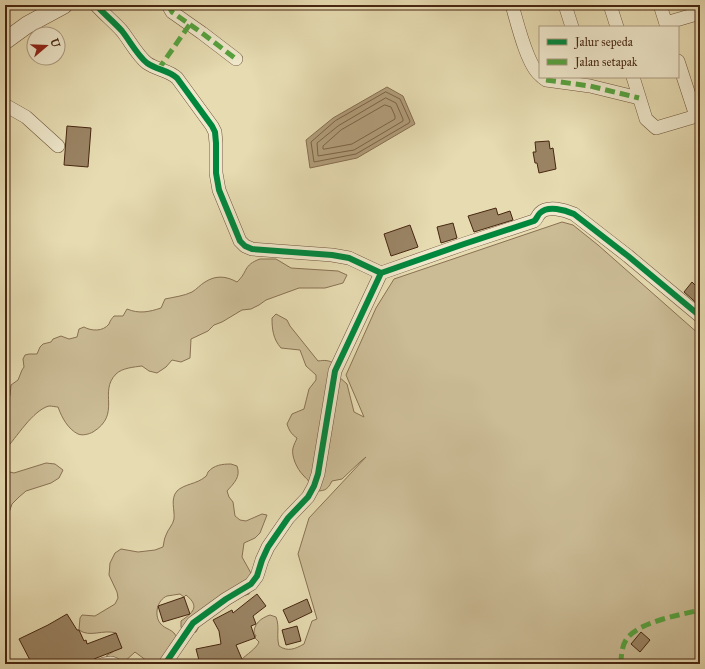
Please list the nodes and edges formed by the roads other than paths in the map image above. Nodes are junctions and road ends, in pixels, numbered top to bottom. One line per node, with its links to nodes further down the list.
1 (64, 5): 12 (street)
2 (96, 5): 23 (street)
3 (168, 5): 13 (street)
4 (512, 5): 15 (street)
5 (565, 5): 10 (street)
6 (610, 5): 11 (street)
7 (660, 5): 9 (street)
8 (700, 13): 9 (street)
9 (666, 25)
10 (572, 26)
11 (617, 26)
12 (5, 41)
13 (236, 59)
14 (679, 64): 21 (street)
15 (539, 74)
16 (544, 78): 18 (street)
17 (632, 78): 19 (street)
18 (589, 81): 19 (street)
19 (639, 98): 21 (street)
20 (5, 105): 22 (street)
21 (698, 116)
22 (58, 146)
23 (381, 273): 24 (street); 27 (street)
24 (700, 316)
25 (104, 664): 26 (street)
26 (114, 664)
27 (165, 664)

